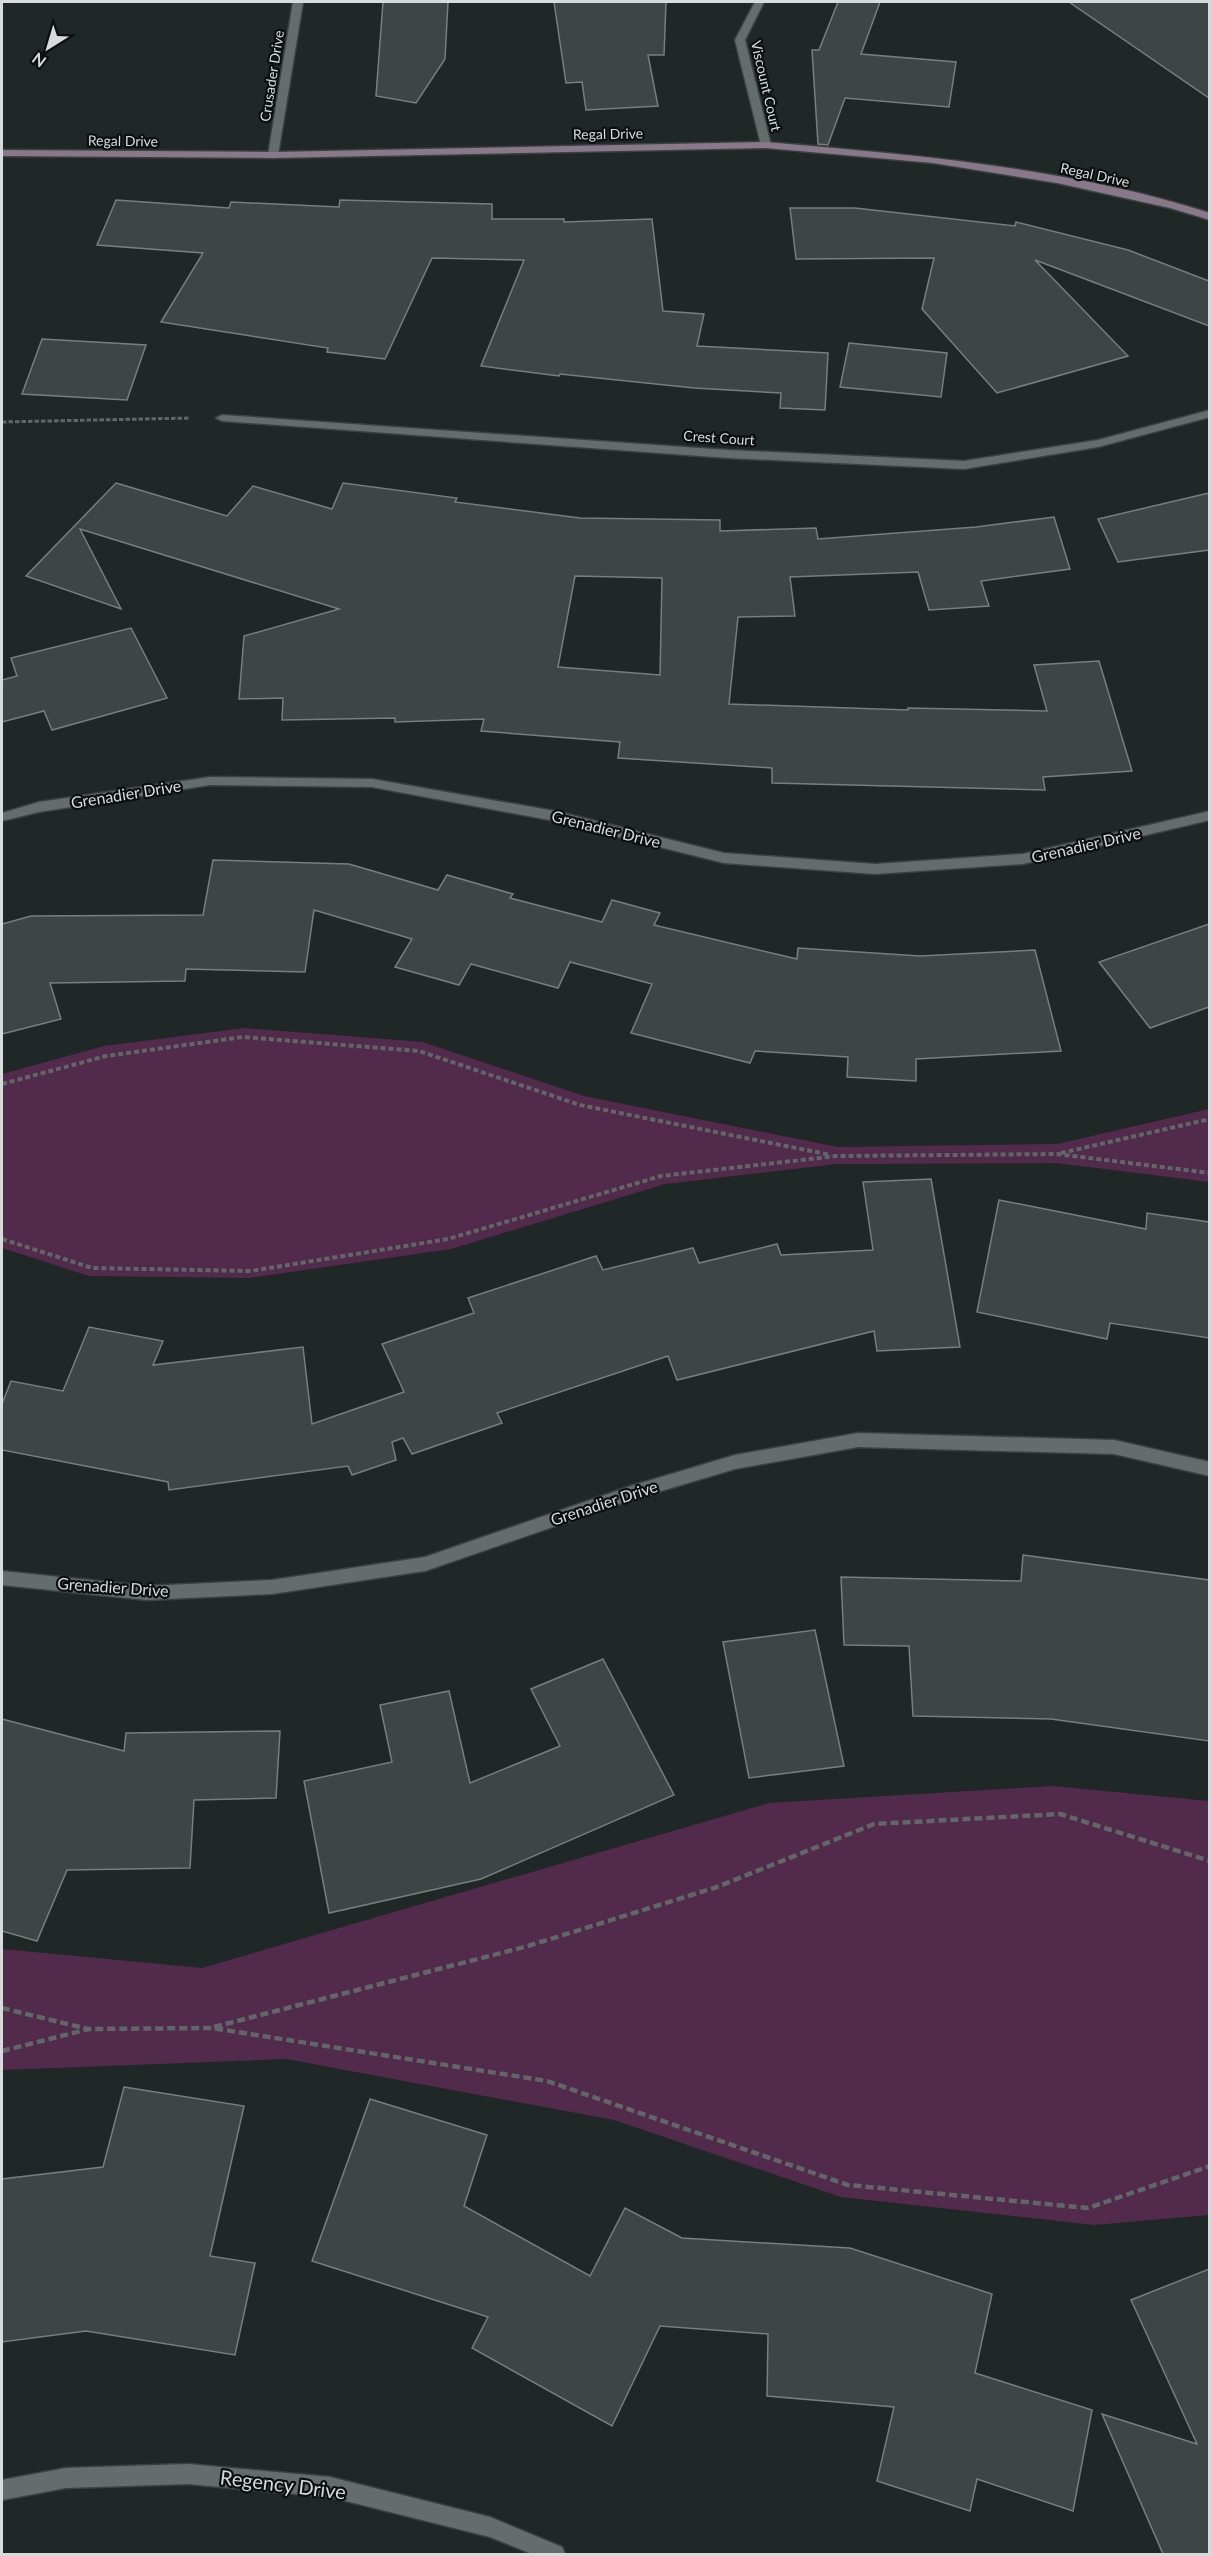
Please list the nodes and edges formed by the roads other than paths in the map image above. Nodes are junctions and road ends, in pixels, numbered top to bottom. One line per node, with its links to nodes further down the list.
1 (298, 2): 5 (street, Crusader Drive)
2 (759, 2): 3 (street, Viscount Court)
3 (766, 146): 5 (street, Regal Drive); 6 (street, Regal Drive)
4 (2, 153): 5 (street, Regal Drive)
5 (273, 155)
6 (1209, 216)
7 (1209, 413): 8 (street, Crest Court)
8 (222, 418)
9 (1209, 815): 10 (street, Grenadier Drive)
10 (2, 817)
11 (1209, 1469): 12 (street, Grenadier Drive)
12 (2, 1578)
13 (2, 2490): 14 (street, Regency Drive)
14 (555, 2554)

